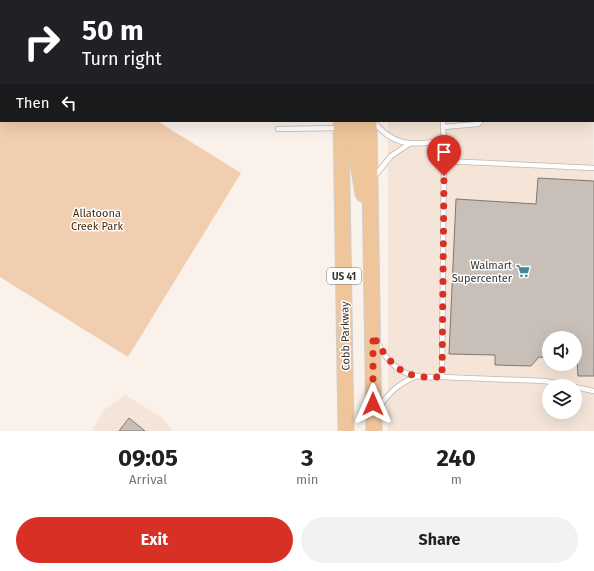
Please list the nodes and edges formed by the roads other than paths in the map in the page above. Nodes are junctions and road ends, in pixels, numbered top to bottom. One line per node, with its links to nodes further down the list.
1 (369, 122): 12 (main road, US 41)
2 (374, 122): 9 (lane)
3 (443, 122): 6 (lane)
4 (480, 122): 6 (lane)
5 (346, 123): 7 (lane); 13 (main road); 21 (main road, Cobb Parkway / US 41)
6 (443, 127): 8 (lane)
7 (278, 129)
8 (444, 141): 9 (lane); 10 (lane)
9 (408, 144): 12 (lane)
10 (444, 161): 11 (lane); 16 (lane)
11 (594, 168)
12 (370, 184): 13 (main road, US 41)
13 (371, 214): 14 (main road, US 41)
14 (373, 335): 15 (lane); 20 (main road, US 41)
15 (417, 376): 16 (lane); 20 (lane)
16 (442, 377): 17 (lane)
17 (542, 381)
18 (582, 388): 19 (lane)
19 (594, 391)
20 (373, 424)
21 (346, 431)

